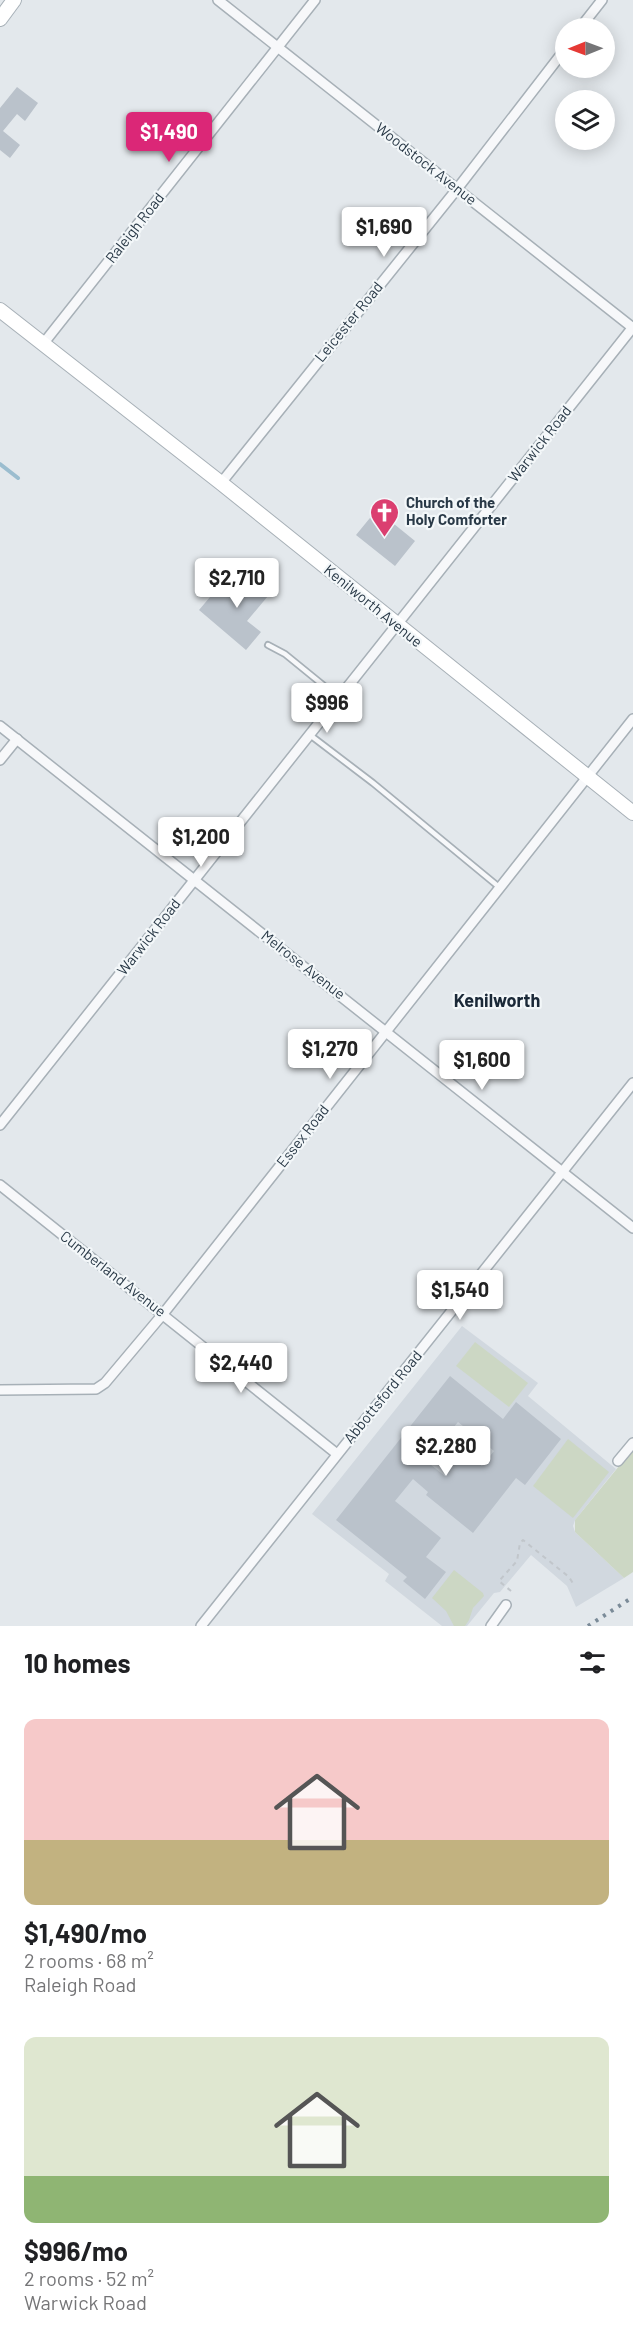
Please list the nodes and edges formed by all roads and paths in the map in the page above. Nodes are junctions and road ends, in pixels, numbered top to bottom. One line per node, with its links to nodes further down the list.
1 (14, 0): 6 (street)
2 (219, 0): 7 (street, Woodstock Avenue)
3 (315, 0): 7 (street, Raleigh Road)
4 (602, 0): 5 (street)
5 (588, 18)
6 (0, 19)
7 (278, 47): 9 (street, Woodstock Avenue); 12 (street, Raleigh Road)
8 (555, 62): 9 (street, Leicester Road)
9 (457, 189): 11 (street, Woodstock Avenue); 13 (street, Leicester Road)
10 (0, 309): 12 (street, Kenilworth Avenue)
11 (633, 328): 14 (street, Warwick Road)
12 (43, 344): 13 (street, Kenilworth Avenue)
13 (221, 483): 14 (street, Kenilworth Avenue)
14 (397, 625): 16 (street, Warwick Road); 22 (street, Kenilworth Avenue)
15 (268, 645): 16 (lane)
16 (339, 698): 19 (street, Warwick Road)
17 (633, 719): 22 (street, Essex Road)
18 (0, 726): 20 (street, Melrose Avenue)
19 (309, 735): 24 (street, Warwick Road); 25 (lane)
20 (17, 739): 21 (street); 24 (street, Melrose Avenue)
21 (0, 760)
22 (587, 777): 23 (street, Kenilworth Avenue); 25 (street, Essex Road)
23 (633, 813)
24 (195, 880): 26 (street, Melrose Avenue); 28 (street, Warwick Road)
25 (499, 887): 26 (street, Essex Road)
26 (386, 1031): 29 (street, Melrose Avenue); 32 (street, Essex Road)
27 (633, 1083): 29 (street, Abbottsford Road)
28 (0, 1125)
29 (562, 1172): 31 (street, Melrose Avenue); 35 (street, Abbottsford Road)
30 (0, 1185): 32 (street, Cumberland Avenue)
31 (633, 1228)
32 (163, 1314): 33 (street, Essex Road); 35 (street, Cumberland Avenue)
33 (0, 1390)
34 (633, 1443): 36 (street)
35 (337, 1454): 40 (street, Abbottsford Road)
36 (618, 1461)
37 (574, 1585): 38 (path)
38 (512, 1591)
39 (506, 1605): 41 (street)
40 (201, 1626)
41 (491, 1626)

